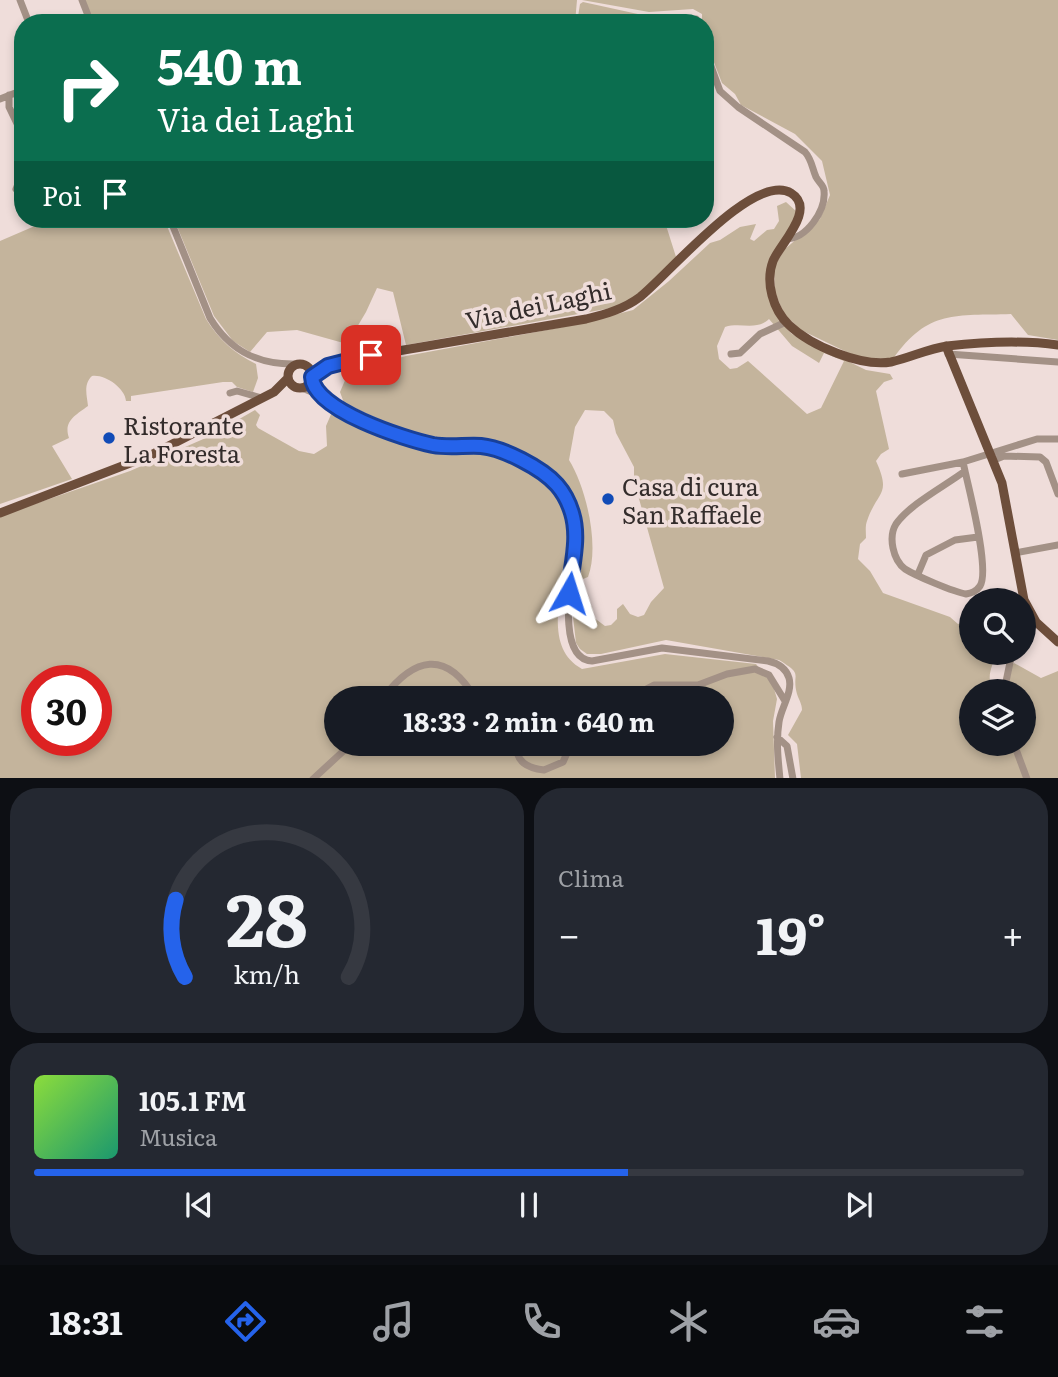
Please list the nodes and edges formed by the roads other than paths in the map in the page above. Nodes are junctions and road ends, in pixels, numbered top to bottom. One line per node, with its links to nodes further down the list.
1 (714, 75): 9 (street)
2 (14, 93): 3 (street)
3 (9, 95): 4 (street); 5 (street)
4 (0, 99)
5 (14, 117)
6 (714, 227): 9 (main road, Via dei Laghi)
7 (174, 228): 15 (street)
8 (713, 228): 17 (main road, Via dei Laghi)
9 (786, 239): 10 (main road, Via dei Laghi)
10 (786, 322): 12 (main road); 13 (street)
11 (1058, 345): 12 (main road)
12 (947, 350): 14 (street); 26 (main road)
13 (731, 354)
14 (1058, 362)
15 (278, 365): 16 (street); 18 (street)
16 (300, 365): 17 (main road, Via dei Laghi); 18 (main road); 19 (main road)
17 (328, 366): 19 (main road, Via dei Laghi)
18 (287, 377): 20 (main road); 21 (main road)
19 (311, 379): 20 (main road); 23 (street)
20 (299, 388): 21 (main road); 23 (street)
21 (274, 392): 24 (main road)
22 (230, 393): 24 (street)
23 (320, 396): 42 (street)
24 (262, 398): 31 (main road)
25 (1058, 439): 26 (street)
26 (993, 457): 27 (street); 30 (street); 34 (main road)
27 (963, 462): 28 (street); 29 (street)
28 (965, 471): 32 (street); 35 (street)
29 (902, 474)
30 (1058, 494)
31 (0, 513)
32 (978, 537): 35 (street); 35 (street)
33 (1058, 545): 34 (street)
34 (1015, 553): 36 (main road)
35 (918, 574)
36 (1021, 588)
37 (1036, 622): 38 (main road)
38 (1058, 642)
39 (394, 686): 40 (street)
40 (468, 686)
41 (652, 686): 42 (street)
42 (785, 701): 43 (street)
43 (778, 737): 44 (street); 49 (street)
44 (777, 754): 49 (street); 50 (street)
45 (338, 756): 51 (street)
46 (517, 756): 47 (street)
47 (566, 756)
48 (1018, 756): 53 (street)
49 (792, 768): 50 (street); 52 (street)
50 (780, 776)
51 (314, 778)
52 (793, 778)
53 (1027, 778)

